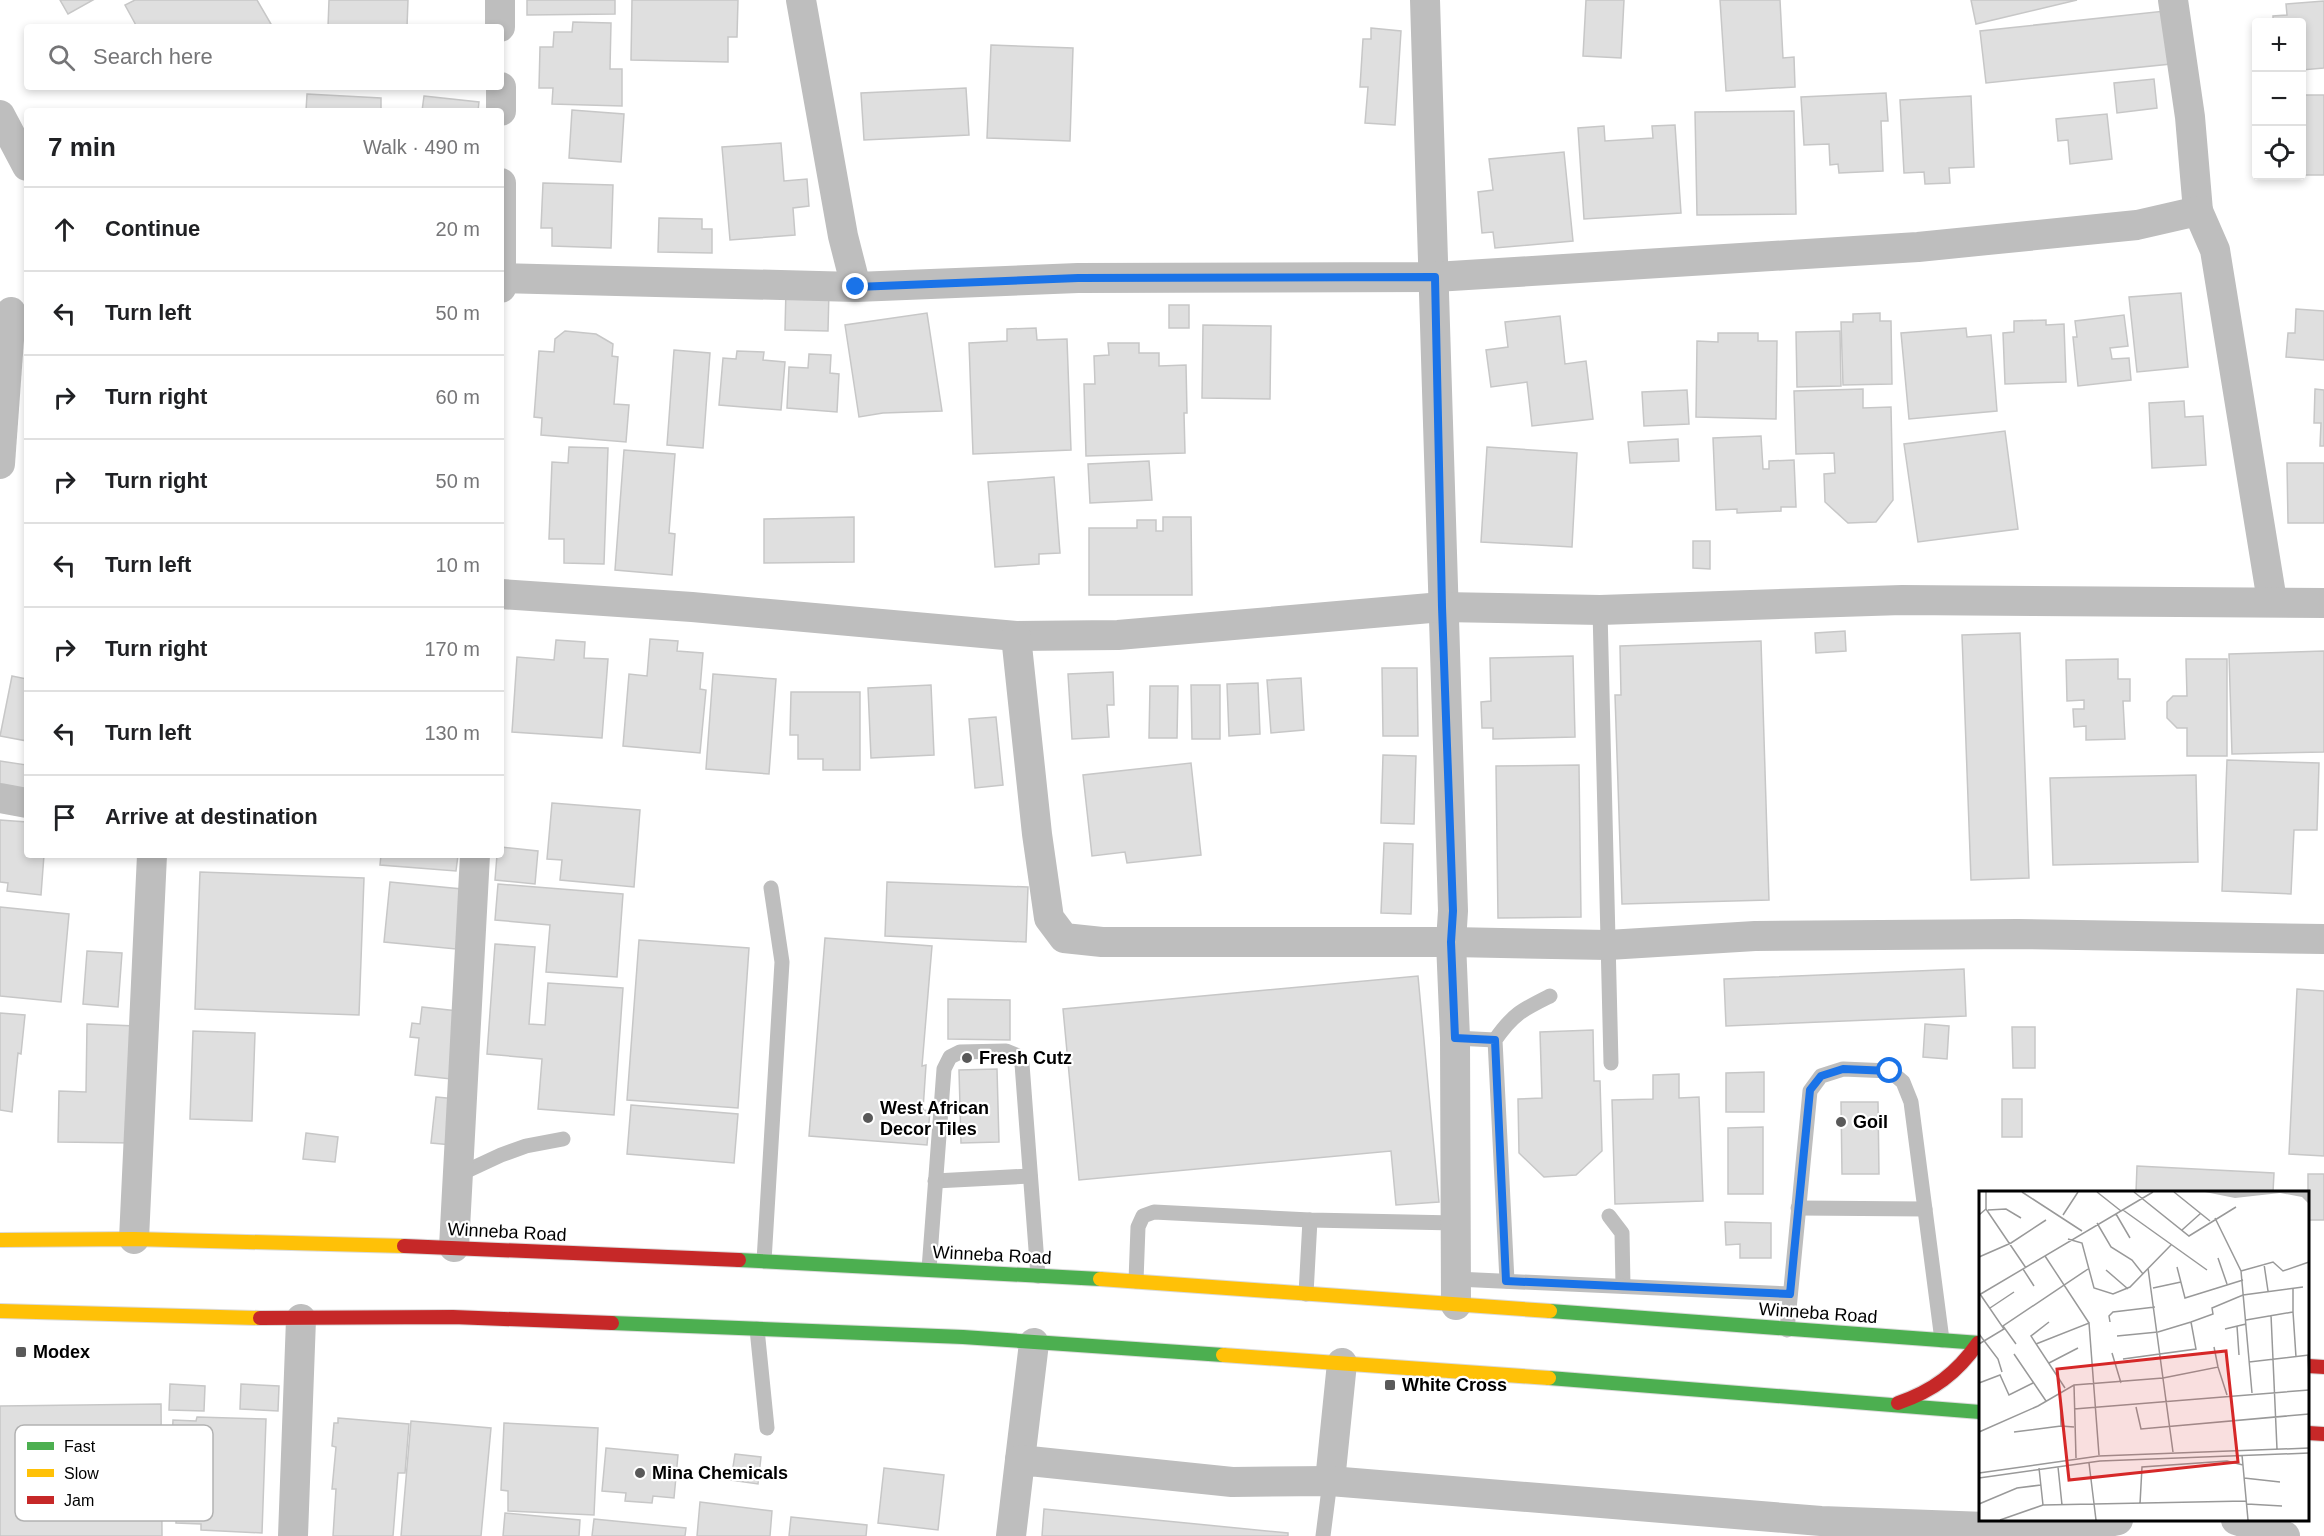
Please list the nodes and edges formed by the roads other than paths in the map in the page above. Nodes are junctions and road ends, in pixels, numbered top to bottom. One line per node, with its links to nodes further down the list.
1 (500, 0): 5 (street)
2 (801, 0): 13 (street)
3 (1425, 0): 11 (street)
4 (2173, 0): 10 (street)
5 (500, 24)
6 (501, 90): 7 (street)
7 (501, 108)
8 (0, 115): 9 (street)
9 (24, 160)
10 (2198, 211): 11 (street); 17 (street)
11 (1435, 277): 13 (street); 19 (street)
12 (504, 278): 13 (street)
13 (856, 287)
14 (13, 312): 15 (street)
15 (0, 464)
16 (504, 594): 21 (street)
17 (2272, 601): 18 (street); 20 (street)
18 (2324, 603)
19 (1442, 607): 20 (street); 21 (street); 28 (street)
20 (1600, 610): 29 (lane)
21 (1016, 636): 28 (street)
22 (0, 798): 23 (street)
23 (24, 802)
24 (152, 858): 43 (street)
25 (475, 858): 35 (street)
26 (771, 888): 46 (lane)
27 (2324, 939): 29 (street)
28 (1451, 942): 29 (street); 31 (street)
29 (1608, 945): 33 (lane)
30 (1550, 996): 32 (lane)
31 (1455, 1038): 32 (lane); 42 (street)
32 (1495, 1040): 50 (lane)
33 (1611, 1063)
34 (563, 1139): 35 (lane)
35 (458, 1175): 45 (street)
36 (1030, 1176): 37 (lane); 37 (lane); 48 (lane)
37 (935, 1181): 47 (lane)
38 (1798, 1208): 39 (lane); 39 (lane); 54 (lane)
39 (1925, 1209): 59 (lane)
40 (1609, 1216): 51 (lane)
41 (1310, 1220): 42 (lane); 49 (lane); 53 (lane)
42 (1456, 1222): 52 (street)
43 (134, 1239): 44 (highway, Winneba Road); 45 (highway, Winneba Road)
44 (0, 1240)
45 (454, 1247): 46 (highway, Winneba Road)
46 (764, 1261): 47 (highway, Winneba Road)
47 (928, 1269): 48 (highway, Winneba Road)
48 (1038, 1276): 49 (highway, Winneba Road)
49 (1136, 1281): 53 (highway, Winneba Road)
50 (1506, 1281): 51 (lane); 52 (lane)
51 (1623, 1286): 54 (lane)
52 (1456, 1292): 53 (highway, Winneba Road); 58 (highway, Winneba Road)
53 (1306, 1294)
54 (1790, 1294): 58 (lane)
55 (0, 1311): 56 (highway)
56 (301, 1319): 57 (highway); 72 (street)
57 (757, 1329): 60 (highway); 65 (lane)
58 (1787, 1330): 59 (highway, Winneba Road)
59 (1942, 1340): 61 (highway, Winneba Road)
60 (1034, 1343): 62 (highway); 68 (street)
61 (1979, 1343): 63 (highway)
62 (1342, 1363): 63 (highway); 69 (street)
63 (1891, 1405): 64 (highway)
64 (1979, 1412)
65 (767, 1428)
66 (2309, 1433): 67 (highway)
67 (2324, 1434)
68 (1020, 1460): 69 (street); 73 (street)
69 (1330, 1481): 70 (street); 74 (lane)
70 (2114, 1521)
71 (2239, 1521): 75 (street)
72 (293, 1536)
73 (1011, 1536)
74 (1323, 1536)
75 (2285, 1536)

